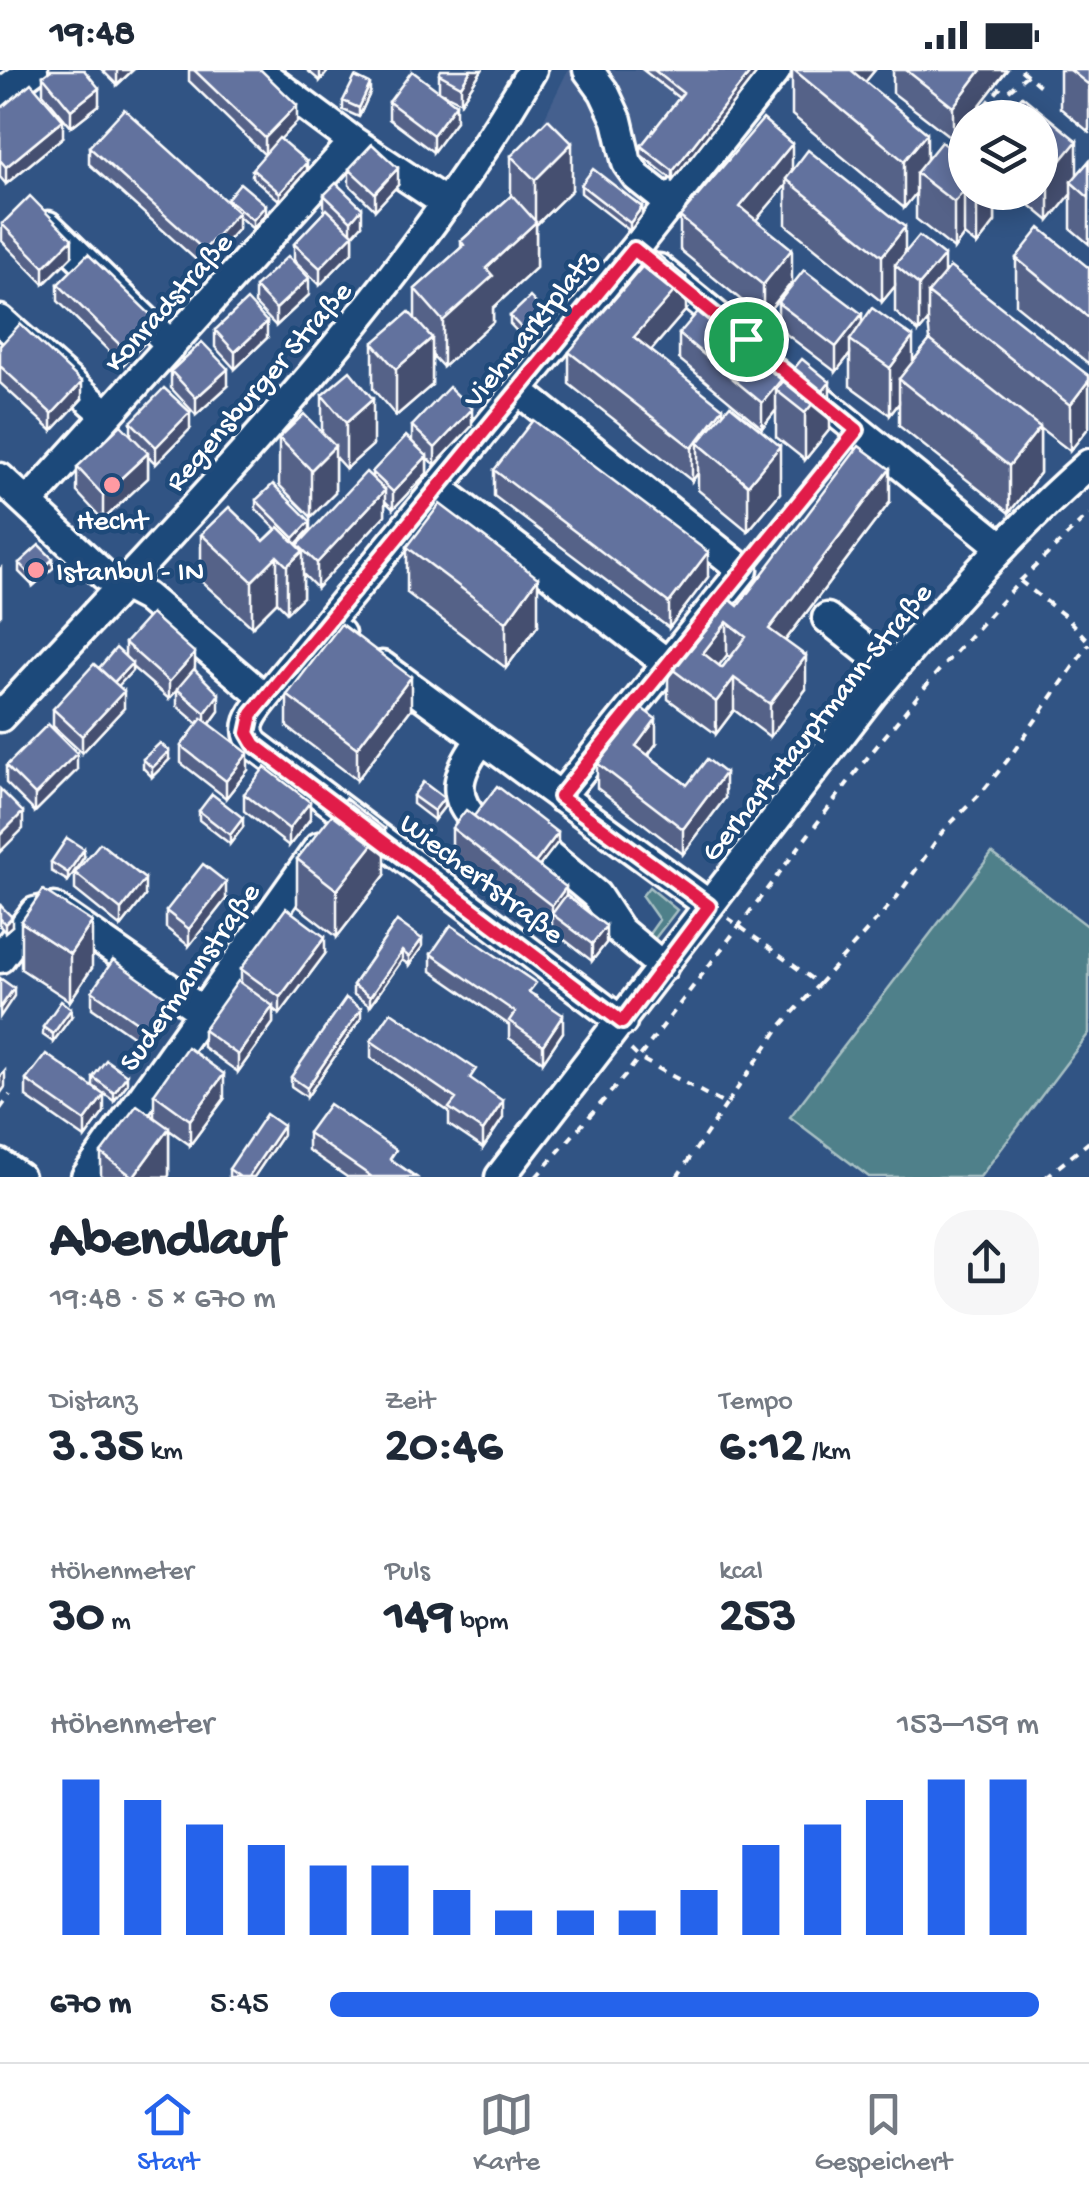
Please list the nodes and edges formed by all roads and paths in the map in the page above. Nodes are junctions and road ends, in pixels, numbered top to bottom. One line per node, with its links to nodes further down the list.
1 (33, 70): 10 (street)
2 (257, 70): 13 (street)
3 (532, 70): 14 (street, Regensburger Straße)
4 (588, 70): 15 (street)
5 (776, 70): 15 (street, Viehmarktplatz)
6 (1020, 70): 7 (path)
7 (1030, 72): 9 (path); 12 (path)
8 (1001, 87): 11 (path)
9 (1045, 90)
10 (0, 94)
11 (990, 100)
12 (1003, 100)
13 (354, 142): 14 (street); 19 (street, Konradstraße)
14 (447, 204): 33 (street, Regensburger Straße)
15 (671, 204): 17 (street, Viehmarktplatz)
16 (48, 226): 19 (street)
17 (634, 249): 20 (street); 22 (street, Viehmarktplatz)
18 (0, 320): 23 (street)
19 (171, 345): 23 (street, Konradstraße)
20 (753, 345)
21 (783, 370): 24 (street)
22 (519, 391): 27 (street, Viehmarktplatz); 31 (street)
23 (107, 415): 28 (street, Konradstraße)
24 (857, 430): 30 (street); 31 (path)
25 (1089, 464): 30 (street, Gerhart-Hauptmann-Straße)
26 (0, 478): 28 (street)
27 (438, 488): 35 (street, Viehmarktplatz); 37 (street)
28 (28, 503): 33 (street)
29 (1089, 514): 32 (path)
30 (1002, 547): 38 (street, Gerhart-Hauptmann-Straße)
31 (743, 570): 37 (street)
32 (1020, 580): 36 (path); 47 (path)
33 (123, 583): 39 (street); 40 (street, Regensburger Straße)
34 (827, 618): 38 (street)
35 (326, 624): 39 (street, Viehmarktplatz); 41 (street)
36 (1089, 643): 50 (path)
37 (668, 664): 42 (street)
38 (892, 670): 46 (street, Gerhart-Hauptmann-Straße)
39 (265, 698): 43 (street, Wiechertstraße)
40 (0, 717)
41 (481, 740): 42 (street); 44 (street)
42 (560, 797): 46 (street)
43 (344, 813): 51 (street, Sudermannstraße); 52 (street, Wiechertstraße)
44 (482, 815)
45 (543, 862): 49 (street)
46 (709, 906): 47 (path); 49 (street, Gerhart-Hauptmann-Straße)
47 (742, 926): 50 (path); 53 (path)
48 (0, 958): 51 (street)
49 (664, 967): 52 (street, Gerhart-Hauptmann-Straße)
50 (819, 984): 55 (path)
51 (202, 1011): 60 (street, Sudermannstraße)
52 (622, 1022): 61 (street, Gerhart-Hauptmann-Straße)
53 (639, 1058): 55 (path); 62 (path)
54 (10, 1095): 56 (path)
55 (726, 1105): 63 (path)
56 (0, 1109)
57 (1089, 1142): 64 (path)
58 (0, 1164): 59 (street)
59 (19, 1177)
60 (86, 1177)
61 (500, 1177)
62 (536, 1177)
63 (677, 1177)
64 (1046, 1177)

